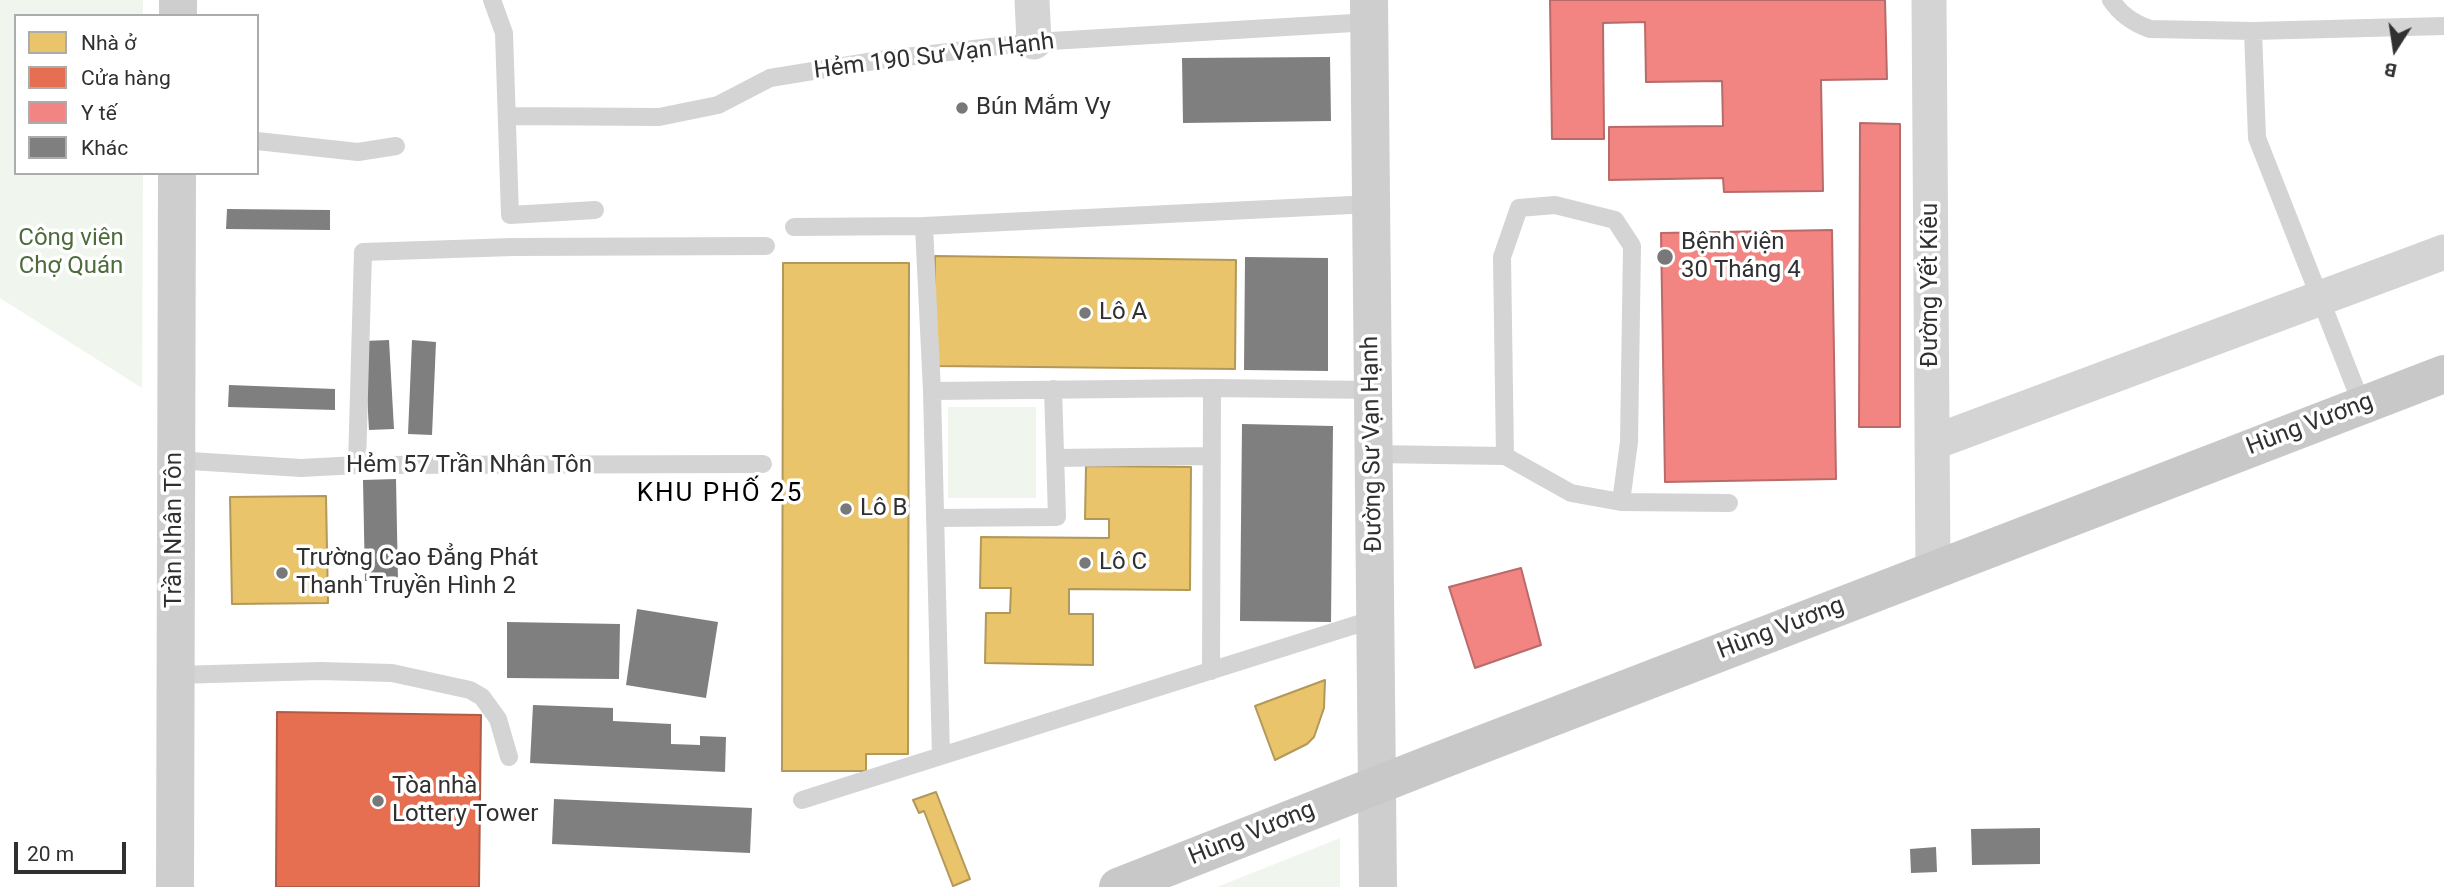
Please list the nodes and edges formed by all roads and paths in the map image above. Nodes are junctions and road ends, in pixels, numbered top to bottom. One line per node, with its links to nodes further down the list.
1 (492, 0): 9 (lane)
2 (1032, 0): 8 (street)
3 (1929, 0): 26 (street, Đường Yết Kiêu)
4 (2111, 0): 7 (lane)
5 (1369, 11): 8 (lane, Hẻm 190 Sư Vạn Hạnh); 13 (street, Đường Sư Vạn Hạnh)
6 (2444, 26): 7 (lane)
7 (2253, 31): 19 (lane)
8 (1034, 43): 9 (lane, Hẻm 190 Sư Vạn Hạnh)
9 (507, 116): 14 (lane)
10 (259, 141): 11 (lane)
11 (396, 146)
12 (177, 175): 31 (street, Trần Nhân Tôn)
13 (1371, 204): 15 (lane); 23 (street, Đường Sư Vạn Hạnh)
14 (595, 210)
15 (924, 226): 16 (lane); 24 (lane)
16 (794, 227)
17 (766, 246): 33 (lane)
18 (2444, 252): 19 (street)
19 (2321, 298): 25 (lane); 26 (street)
20 (2444, 373): 25 (main road, Hùng Vương)
21 (1212, 388): 22 (lane); 23 (lane); 28 (lane)
22 (1053, 389): 24 (lane); 30 (lane)
23 (1373, 390): 27 (street, Đường Sư Vạn Hạnh)
24 (932, 391): 36 (lane)
25 (2362, 405): 37 (main road, Hùng Vương)
26 (1932, 443): 37 (street, Đường Yết Kiêu)
27 (1374, 454): 29 (lane); 38 (street, Đường Sư Vạn Hạnh)
28 (1212, 456): 30 (lane); 39 (lane)
29 (1505, 456): 34 (lane); 34 (lane)
30 (1055, 458): 36 (lane)
31 (175, 460): 33 (lane, Hẻm 57 Trần Nhân Tôn); 40 (street, Trần Nhân Tôn)
32 (762, 464): 33 (lane, Hẻm 57 Trần Nhân Tôn)
33 (357, 465)
34 (1621, 502): 35 (lane)
35 (1729, 503)
36 (935, 518): 41 (lane)
37 (1933, 570): 43 (main road, Hùng Vương)
38 (1374, 619): 39 (lane); 43 (street, Đường Sư Vạn Hạnh)
39 (1211, 671): 41 (lane)
40 (175, 675): 42 (lane); 45 (street, Trần Nhân Tôn)
41 (942, 756): 44 (lane)
42 (509, 757)
43 (1376, 785): 46 (main road, Hùng Vương); 47 (street, Đường Sư Vạn Hạnh)
44 (802, 800)
45 (175, 887)
46 (1118, 887)
47 (1378, 887)

